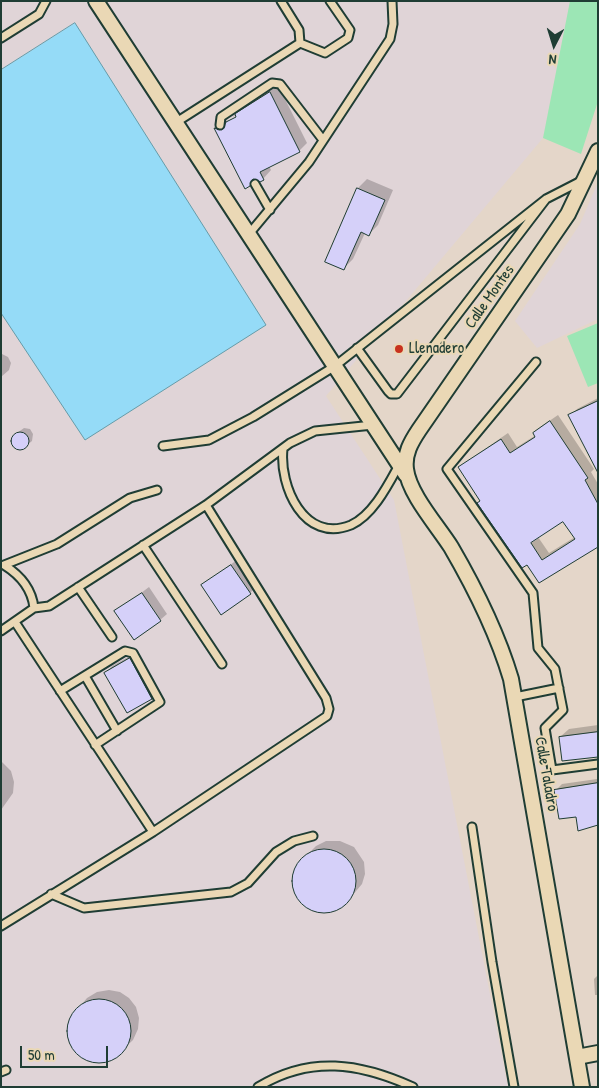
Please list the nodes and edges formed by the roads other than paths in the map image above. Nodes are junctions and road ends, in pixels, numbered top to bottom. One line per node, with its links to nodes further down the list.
1 (46, 1): 6 (lane)
2 (96, 1): 8 (street)
3 (281, 1): 7 (lane)
4 (330, 1): 7 (lane)
5 (392, 1): 10 (lane)
6 (1, 38)
7 (300, 43): 8 (lane)
8 (175, 123): 16 (street)
9 (220, 125): 10 (lane)
10 (323, 140): 15 (lane)
11 (598, 150): 12 (street, Calle Montes)
12 (586, 178): 14 (lane); 24 (street, Calle Montes)
13 (255, 184): 15 (lane)
14 (546, 199): 17 (lane); 17 (lane)
15 (270, 210): 16 (lane)
16 (249, 234): 19 (street)
17 (357, 348): 19 (lane)
18 (536, 362): 36 (lane)
19 (335, 366): 20 (street); 21 (lane)
20 (373, 425): 22 (lane); 23 (street)
21 (163, 446)
22 (283, 449): 23 (lane); 26 (lane)
23 (399, 465): 24 (street, Calle Taladro)
24 (410, 484): 38 (street, Calle Taladro)
25 (157, 490): 28 (lane)
26 (206, 505): 27 (lane); 43 (lane)
27 (143, 546): 29 (lane); 34 (lane)
28 (2, 565): 30 (lane)
29 (78, 587): 30 (lane); 33 (lane)
30 (34, 608): 31 (lane)
31 (15, 622): 32 (lane); 37 (lane)
32 (1, 632)
33 (112, 637)
34 (222, 664)
35 (85, 676): 37 (lane); 39 (lane); 39 (lane)
36 (559, 688): 38 (lane); 41 (lane)
37 (60, 691): 40 (lane)
38 (514, 698): 48 (street, Calle Taladro)
39 (117, 731): 40 (lane)
40 (96, 745): 43 (lane)
41 (598, 764)
42 (472, 827): 51 (lane)
43 (153, 832): 45 (lane)
44 (313, 836): 45 (lane)
45 (51, 894): 46 (lane)
46 (1, 926)
47 (598, 1053): 48 (street)
48 (577, 1056): 52 (street, Calle Taladro)
49 (258, 1087): 50 (lane)
50 (413, 1087)
51 (514, 1087)
52 (582, 1087)

